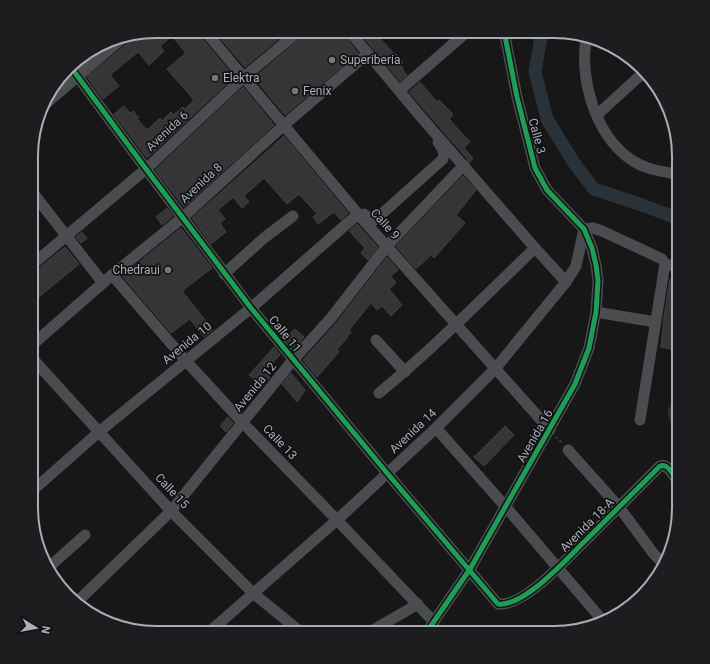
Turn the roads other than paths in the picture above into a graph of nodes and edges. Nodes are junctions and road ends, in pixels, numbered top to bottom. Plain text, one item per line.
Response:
1 (211, 38) edge
2 (291, 38) edge
3 (354, 38) edge
4 (460, 38) edge
5 (505, 38) edge
6 (586, 42) edge
7 (113, 46) edge
8 (367, 54) junction
9 (74, 71) edge
10 (640, 75) edge
11 (78, 76) junction
12 (244, 77) junction
13 (400, 90) junction
14 (54, 96) edge
15 (597, 115) junction
16 (421, 117) junction
17 (284, 125) junction
18 (464, 165) junction
19 (146, 169) junction
20 (672, 170) edge
21 (38, 200) edge
22 (348, 201) junction
23 (358, 214) junction
24 (293, 216) dead end
25 (182, 218) junction
26 (584, 229) junction
27 (66, 236) junction
28 (387, 246) junction
29 (535, 248) junction
30 (38, 260) edge
31 (665, 264) junction
32 (672, 266) edge
33 (224, 274) junction
34 (112, 275) junction
35 (566, 282) junction
36 (103, 283) junction
37 (251, 308) junction
38 (596, 312) junction
39 (655, 322) junction
40 (457, 324) junction
41 (38, 339) edge
42 (376, 340) dead end
43 (186, 360) junction
44 (293, 360) junction
45 (38, 364) edge
46 (495, 369) junction
47 (405, 372) junction
48 (379, 392) dead end
49 (640, 420) dead end
50 (243, 423) junction
51 (436, 428) junction
52 (550, 430) junction
53 (100, 431) junction
54 (568, 450) road end
55 (387, 473) junction
56 (672, 474) edge
57 (38, 486) edge
58 (505, 506) junction
59 (619, 507) junction
60 (171, 511) junction
61 (337, 520) junction
62 (86, 535) dead end
63 (660, 561) edge
64 (52, 564) edge
65 (558, 568) junction
66 (470, 569) junction
67 (253, 593) junction
68 (80, 599) edge
69 (418, 604) junction
70 (498, 604) joint
71 (600, 617) edge
72 (434, 622) junction
73 (216, 626) edge
74 (293, 626) edge
75 (380, 626) edge
76 (431, 626) edge

1 - 12 street, Calle 9
2 - 12 street, Avenida 6
3 - 8 street
4 - 13 street
5 - 26 street, Calle 3
6 - 15 street
7 - 11 street
8 - 13 street
8 - 17 street, Avenida 8
9 - 11 street, Calle 11
10 - 15 street
11 - 14 street
11 - 19 street, Calle 11
12 - 17 street, Calle 9
12 - 19 street, Avenida 6
13 - 16 street
15 - 20 street
16 - 18 street
16 - 22 street
17 - 22 street, Calle 9
17 - 25 street, Avenida 8
18 - 28 street, Avenida 12
18 - 29 street
19 - 25 street, Calle 11
19 - 27 street, Avenida 6
21 - 27 street
22 - 23 street, Calle 9
23 - 28 street, Calle 9
23 - 37 street, Avenida 10
24 - 33 street
25 - 33 street, Calle 11
25 - 34 street, Avenida 8
26 - 31 street
26 - 35 street, Avenida 14
26 - 38 street, Avenida 16
27 - 30 street, Avenida 6
27 - 36 street
28 - 40 street, Calle 9
28 - 44 street, Avenida 12
29 - 35 street
29 - 40 street
31 - 32 street
31 - 39 street
33 - 37 street, Calle 11
34 - 36 street, Avenida 8
34 - 43 street, Calle 13
35 - 46 street, Avenida 14
36 - 41 street, Avenida 8
37 - 43 street, Avenida 10
37 - 44 street, Calle 11
38 - 39 street
38 - 52 street, Avenida 16
39 - 49 street
40 - 46 street, Calle 9
40 - 47 street
42 - 47 street
43 - 50 street, Calle 13
43 - 53 street, Avenida 10
44 - 50 street, Avenida 12
44 - 55 street, Calle 11
45 - 53 street, Calle 15
46 - 51 street, Avenida 14
46 - 52 street, Calle 9
47 - 48 street
50 - 60 street, Avenida 12
50 - 61 street, Calle 13
51 - 55 street, Avenida 14
51 - 58 street
52 - 58 street, Avenida 16
53 - 57 street, Avenida 10
53 - 60 street, Calle 15
54 - 59 street
55 - 61 street, Avenida 14
55 - 66 street, Calle 11
56 - 59 street, Avenida 18-A
58 - 65 street
58 - 66 street, Avenida 16
59 - 63 street
59 - 65 street, Avenida 18-A
60 - 67 street, Calle 15
60 - 68 street, Avenida 12
61 - 67 street, Avenida 14
61 - 69 street, Calle 13
62 - 64 street
65 - 70 street, Avenida 18-A
65 - 71 street
66 - 70 street, Calle 11
66 - 72 street, Avenida 16
67 - 73 street, Avenida 14
67 - 74 street, Calle 15
69 - 72 street, Calle 13
69 - 75 street
72 - 76 street, Avenida 16

